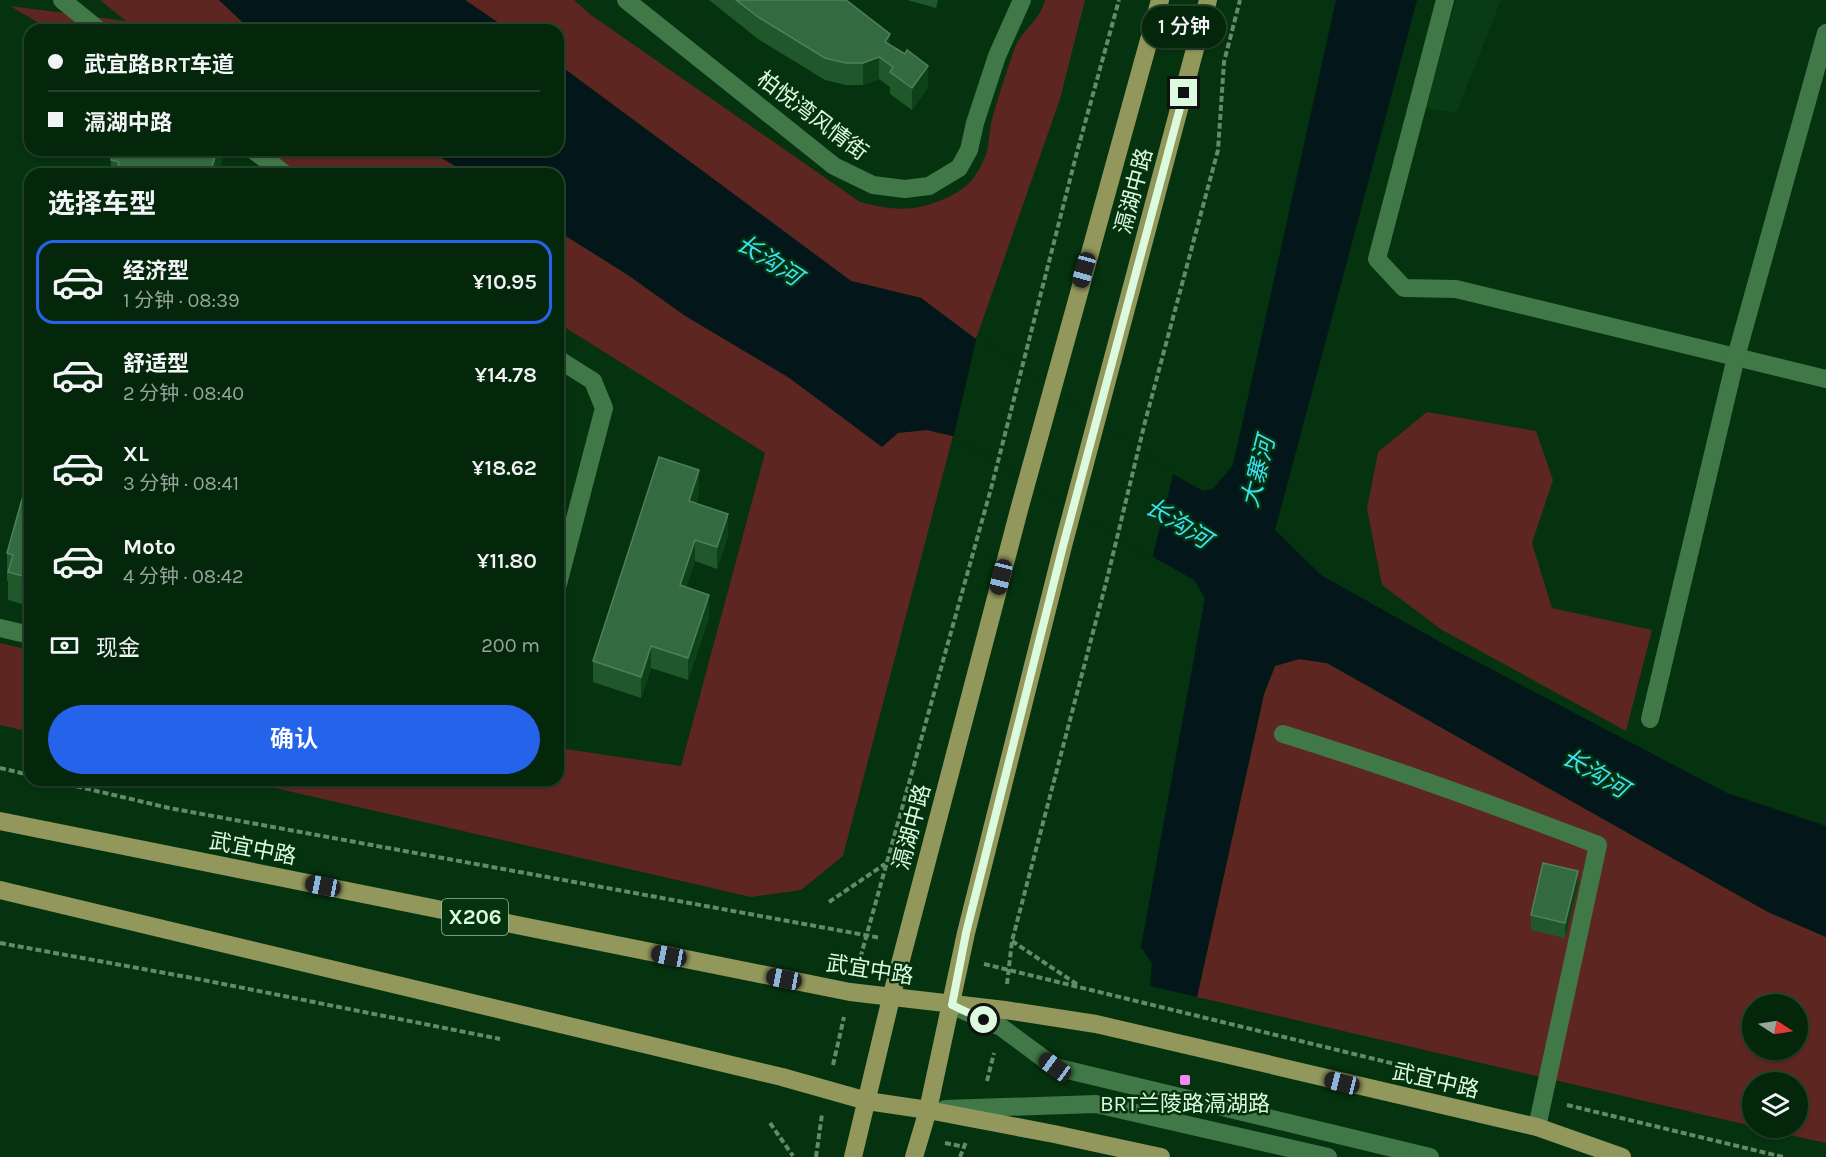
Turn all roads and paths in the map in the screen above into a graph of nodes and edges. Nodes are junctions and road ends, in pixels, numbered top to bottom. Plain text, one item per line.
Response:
1 (62, 0) edge
2 (626, 0) edge
3 (1022, 0) edge
4 (1119, 0) edge
5 (1160, 0) edge
6 (1208, 0) edge
7 (1240, 0) edge
8 (1445, 0) edge
9 (92, 24) edge
10 (1826, 33) edge
11 (261, 156) edge
12 (277, 168) edge
13 (1736, 357) junction
14 (564, 363) edge
15 (1826, 379) edge
16 (564, 561) edge
17 (0, 627) edge
18 (24, 633) edge
19 (1650, 719) dead end
20 (1283, 734) dead end
21 (0, 768) edge
22 (24, 774) edge
23 (76, 786) edge
24 (0, 821) edge
25 (886, 864) junction
26 (880, 883) dead end
27 (0, 890) edge
28 (829, 902) dead end
29 (1021, 908) dead end
30 (1012, 941) dead end
31 (0, 943) edge
32 (905, 944) junction
33 (961, 958) junction
34 (1081, 987) junction
35 (891, 998) junction
36 (952, 1005) junction
37 (509, 1041) dead end
38 (1473, 1083) dead end
39 (1543, 1100) junction
40 (867, 1101) junction
41 (928, 1110) junction
42 (770, 1123) dead end
43 (1537, 1128) junction
44 (793, 1156) edge
45 (853, 1157) edge
46 (914, 1157) edge
47 (1161, 1157) edge
48 (1328, 1157) edge
49 (1430, 1157) edge
50 (1622, 1157) edge
51 (1783, 1157) edge

1 - 9 street
2 - 3 street, 柏悦湾风情街
4 - 25 path
5 - 32 main road, 滆湖中路
6 - 33 main road, 滆湖中路
7 - 29 path
8 - 13 street
10 - 13 street
11 - 12 street
13 - 15 street
13 - 19 street
14 - 16 street
17 - 18 street
20 - 39 street
21 - 22 path
23 - 32 path
24 - 35 main road, 武宜中路 / X206
25 - 26 path
25 - 28 path
27 - 40 main road
30 - 34 path
31 - 37 path
32 - 35 main road, 滆湖中路
33 - 34 path
33 - 36 main road
34 - 38 path
35 - 36 main road, 武宜中路 / X206
35 - 40 main road, 滆湖中路
36 - 41 main road
36 - 43 main road, 武宜中路 / X206
36 - 49 street
39 - 43 street
39 - 51 path
40 - 41 main road
40 - 45 main road, 滆湖中路
41 - 46 main road
41 - 47 main road
41 - 48 street
42 - 44 path
43 - 50 main road, 武宜中路 / X206

